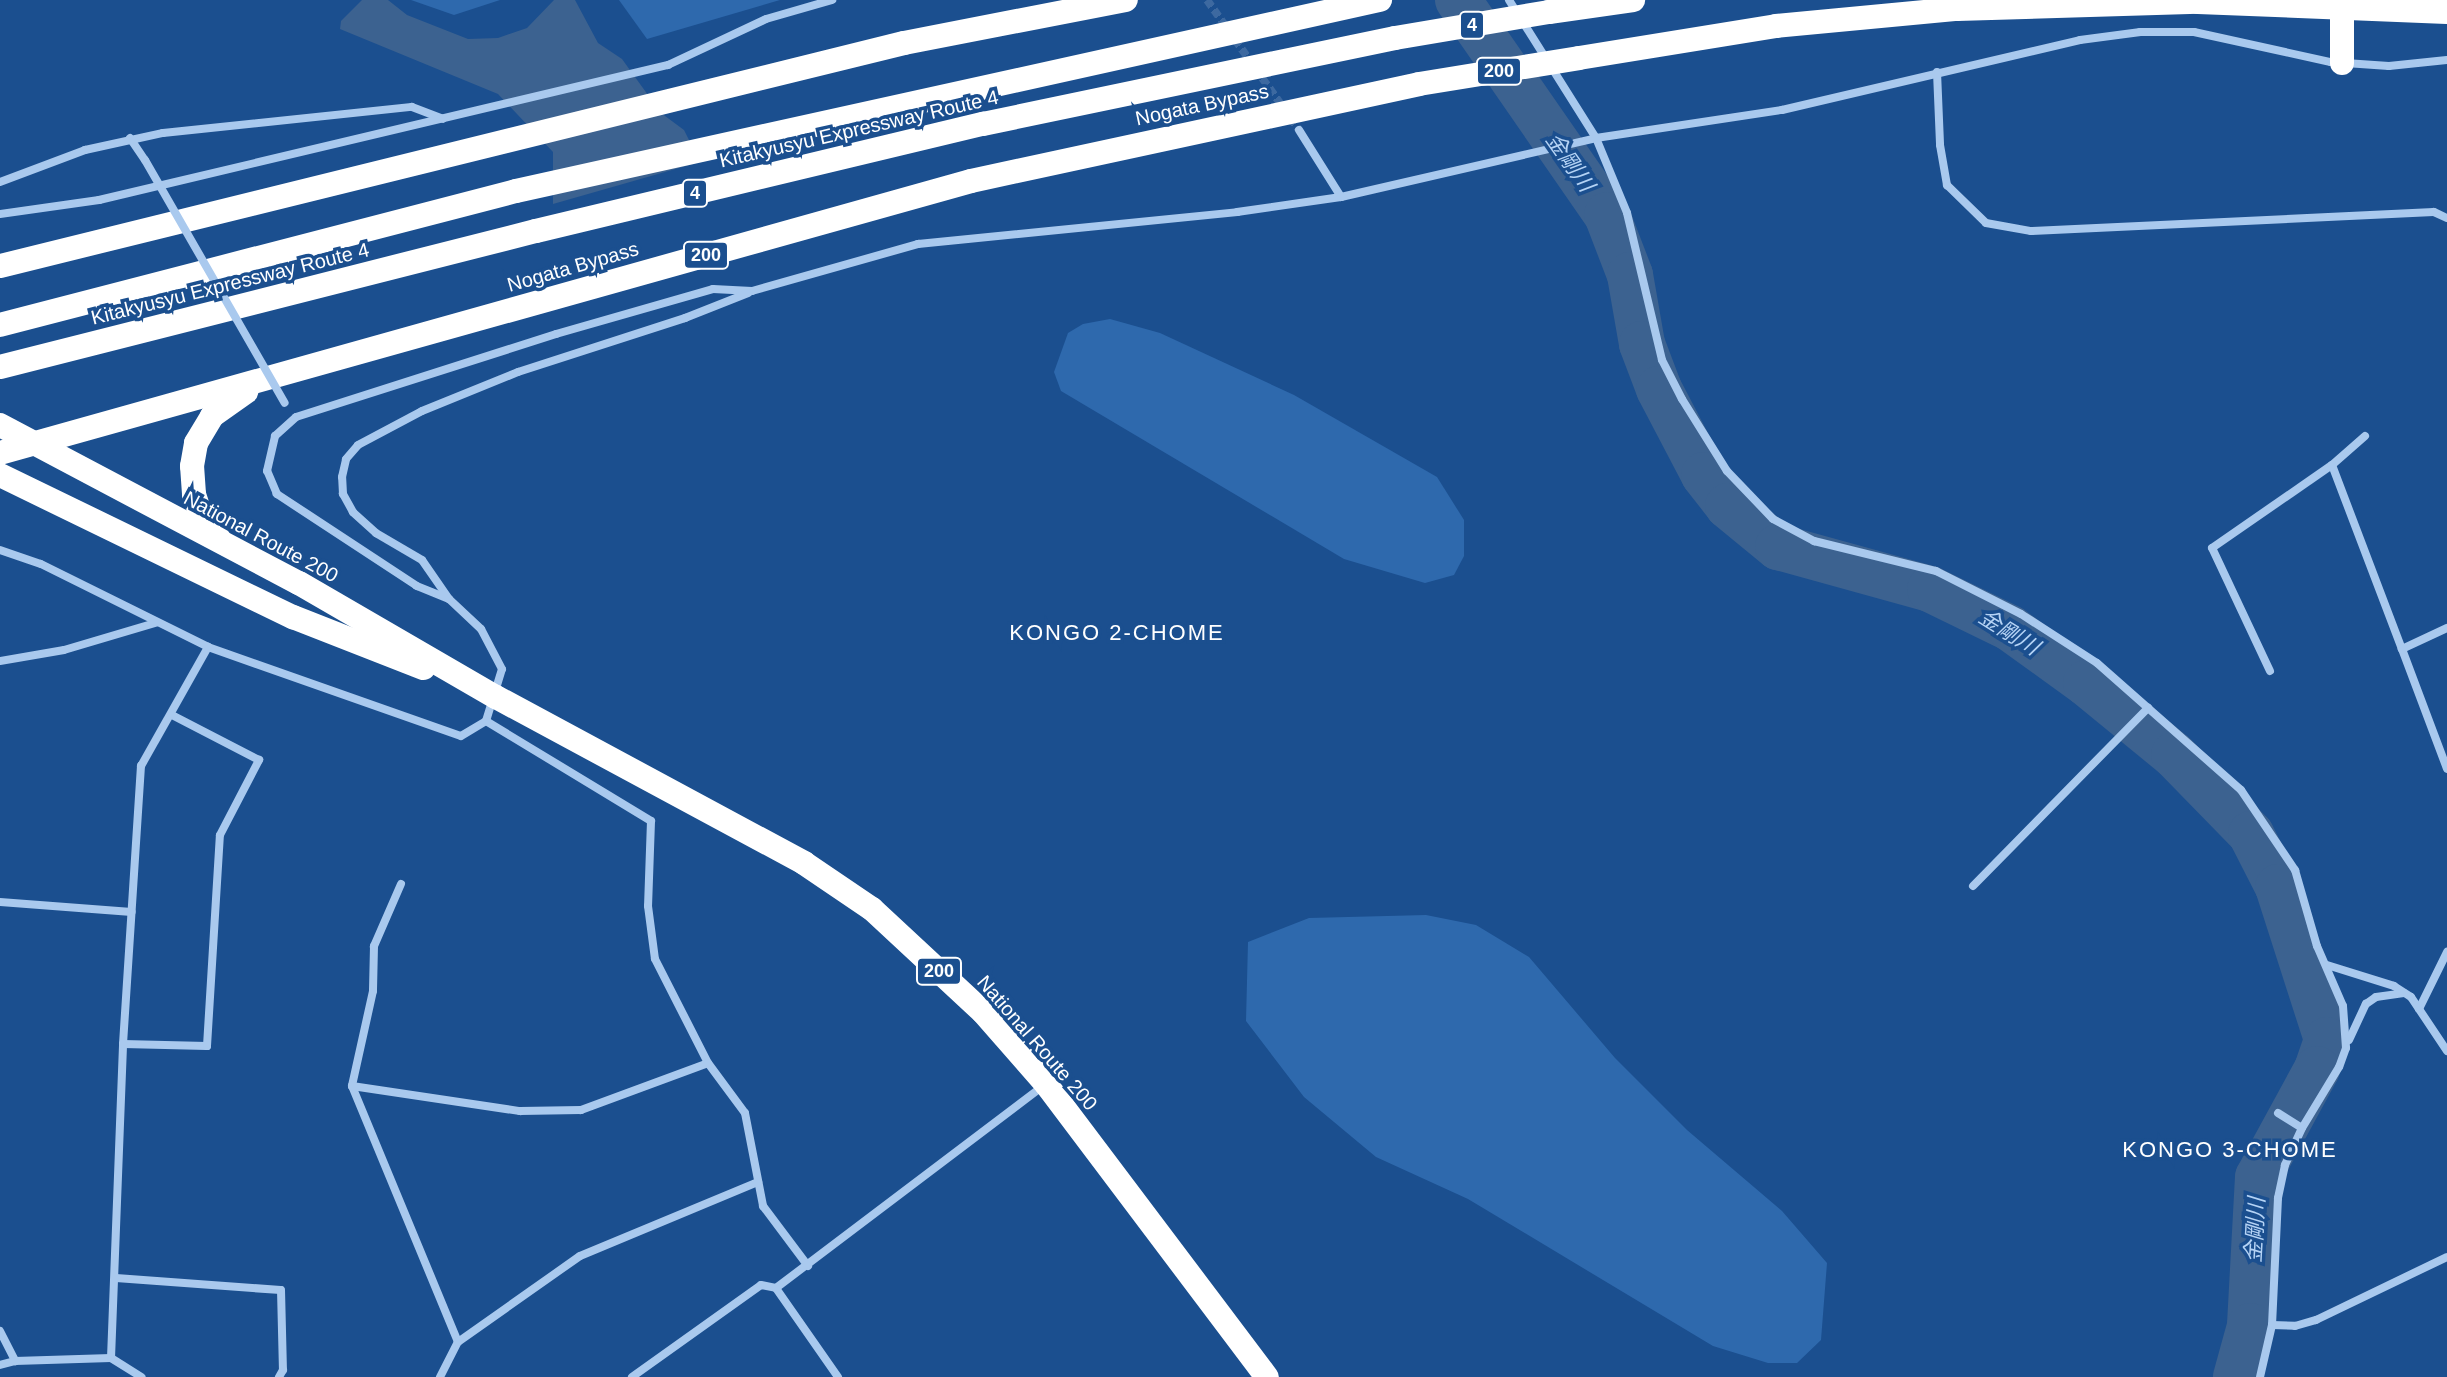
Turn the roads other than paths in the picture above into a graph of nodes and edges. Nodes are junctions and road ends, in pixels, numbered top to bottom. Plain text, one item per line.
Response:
1 (832, 0) edge
2 (1126, 0) edge
3 (1509, 0) edge
4 (1633, 0) edge
5 (1376, 1) edge
6 (2342, 8) junction
7 (2447, 12) edge
8 (2447, 60) edge
9 (2342, 63) junction
10 (1937, 72) junction
11 (443, 119) junction
12 (1299, 130) tunnel mouth
13 (130, 138) junction
14 (1596, 138) junction
15 (0, 182) edge
16 (1341, 197) junction
17 (0, 214) edge
18 (2447, 218) edge
19 (0, 266) edge
20 (752, 291) junction
21 (0, 325) edge
22 (0, 367) edge
23 (300, 369) junction
24 (296, 417) junction
25 (0, 425) edge
26 (2365, 436) dead end
27 (34, 443) junction
28 (0, 453) edge
29 (2332, 465) junction
30 (0, 475) edge
31 (224, 544) junction
32 (0, 550) edge
33 (449, 599) junction
34 (156, 622) junction
35 (2447, 628) edge
36 (208, 647) junction
37 (2402, 649) junction
38 (0, 661) edge
39 (2270, 671) dead end
40 (496, 697) junction
41 (2148, 708) junction
42 (172, 715) junction
43 (486, 721) junction
44 (2447, 769) edge
45 (401, 884) dead end
46 (1973, 886) dead end
47 (0, 902) edge
48 (132, 912) junction
49 (2447, 952) edge
50 (2327, 965) junction
51 (2404, 993) junction
52 (2419, 1009) junction
53 (123, 1044) junction
54 (2346, 1048) junction
55 (2447, 1051) edge
56 (708, 1063) junction
57 (1046, 1084) junction
58 (352, 1086) junction
59 (2278, 1113) dead end
60 (2302, 1128) junction
61 (758, 1182) junction
62 (2447, 1257) edge
63 (808, 1266) junction
64 (116, 1278) junction
65 (776, 1288) junction
66 (2272, 1325) junction
67 (0, 1331) edge
68 (458, 1342) junction
69 (111, 1358) junction
70 (15, 1361) junction
71 (0, 1365) edge
72 (141, 1377) edge
73 (279, 1377) edge
74 (440, 1377) edge
75 (632, 1377) edge
76 (838, 1377) edge
77 (1267, 1377) edge
78 (2260, 1377) edge

1 - 11 street
2 - 19 highway
3 - 14 street
4 - 22 highway, Kitakyusyu Expressway Route 4 / 4, bridge
5 - 21 highway, Kitakyusyu Expressway Route 4 / 4
6 - 7 highway, Nogata Bypass / 200
6 - 9 highway
6 - 23 highway, Nogata Bypass / 200, bridge
8 - 9 street
9 - 10 street
10 - 14 street
10 - 18 street
11 - 13 street
11 - 17 street
12 - 16 street
13 - 15 street
13 - 24 street, bridge
14 - 16 street
14 - 41 street
16 - 20 street
20 - 24 street
20 - 33 street
23 - 27 highway, Nogata Bypass / 200
23 - 31 highway
24 - 33 street
25 - 27 highway, National Route 200 / 200
26 - 29 street
27 - 28 highway, Nogata Bypass / 200
27 - 31 highway, National Route 200 / 200
29 - 37 street
29 - 39 street
30 - 40 highway, National Route 200 / 200
31 - 40 highway, National Route 200 / 200
32 - 34 street
33 - 40 street
34 - 36 street
34 - 38 street
35 - 37 street
36 - 42 street
36 - 43 street
37 - 44 street
40 - 43 street
40 - 57 highway, National Route 200 / 200
41 - 46 street
41 - 50 street
42 - 48 street
42 - 53 street
43 - 56 street
45 - 58 street
47 - 48 street
48 - 53 street
49 - 52 street
50 - 51 street
50 - 54 street
51 - 52 street
51 - 54 street
52 - 55 street
53 - 64 street
54 - 60 street
56 - 58 street
56 - 61 street
57 - 63 street
57 - 77 highway, National Route 200 / 200
58 - 68 street
59 - 60 street
60 - 66 street
61 - 63 street
61 - 68 street
62 - 66 street
63 - 65 street
64 - 69 street
64 - 73 street
65 - 75 street
65 - 76 street
66 - 78 street
67 - 70 street
68 - 74 street
69 - 70 street
69 - 72 street
70 - 71 street

